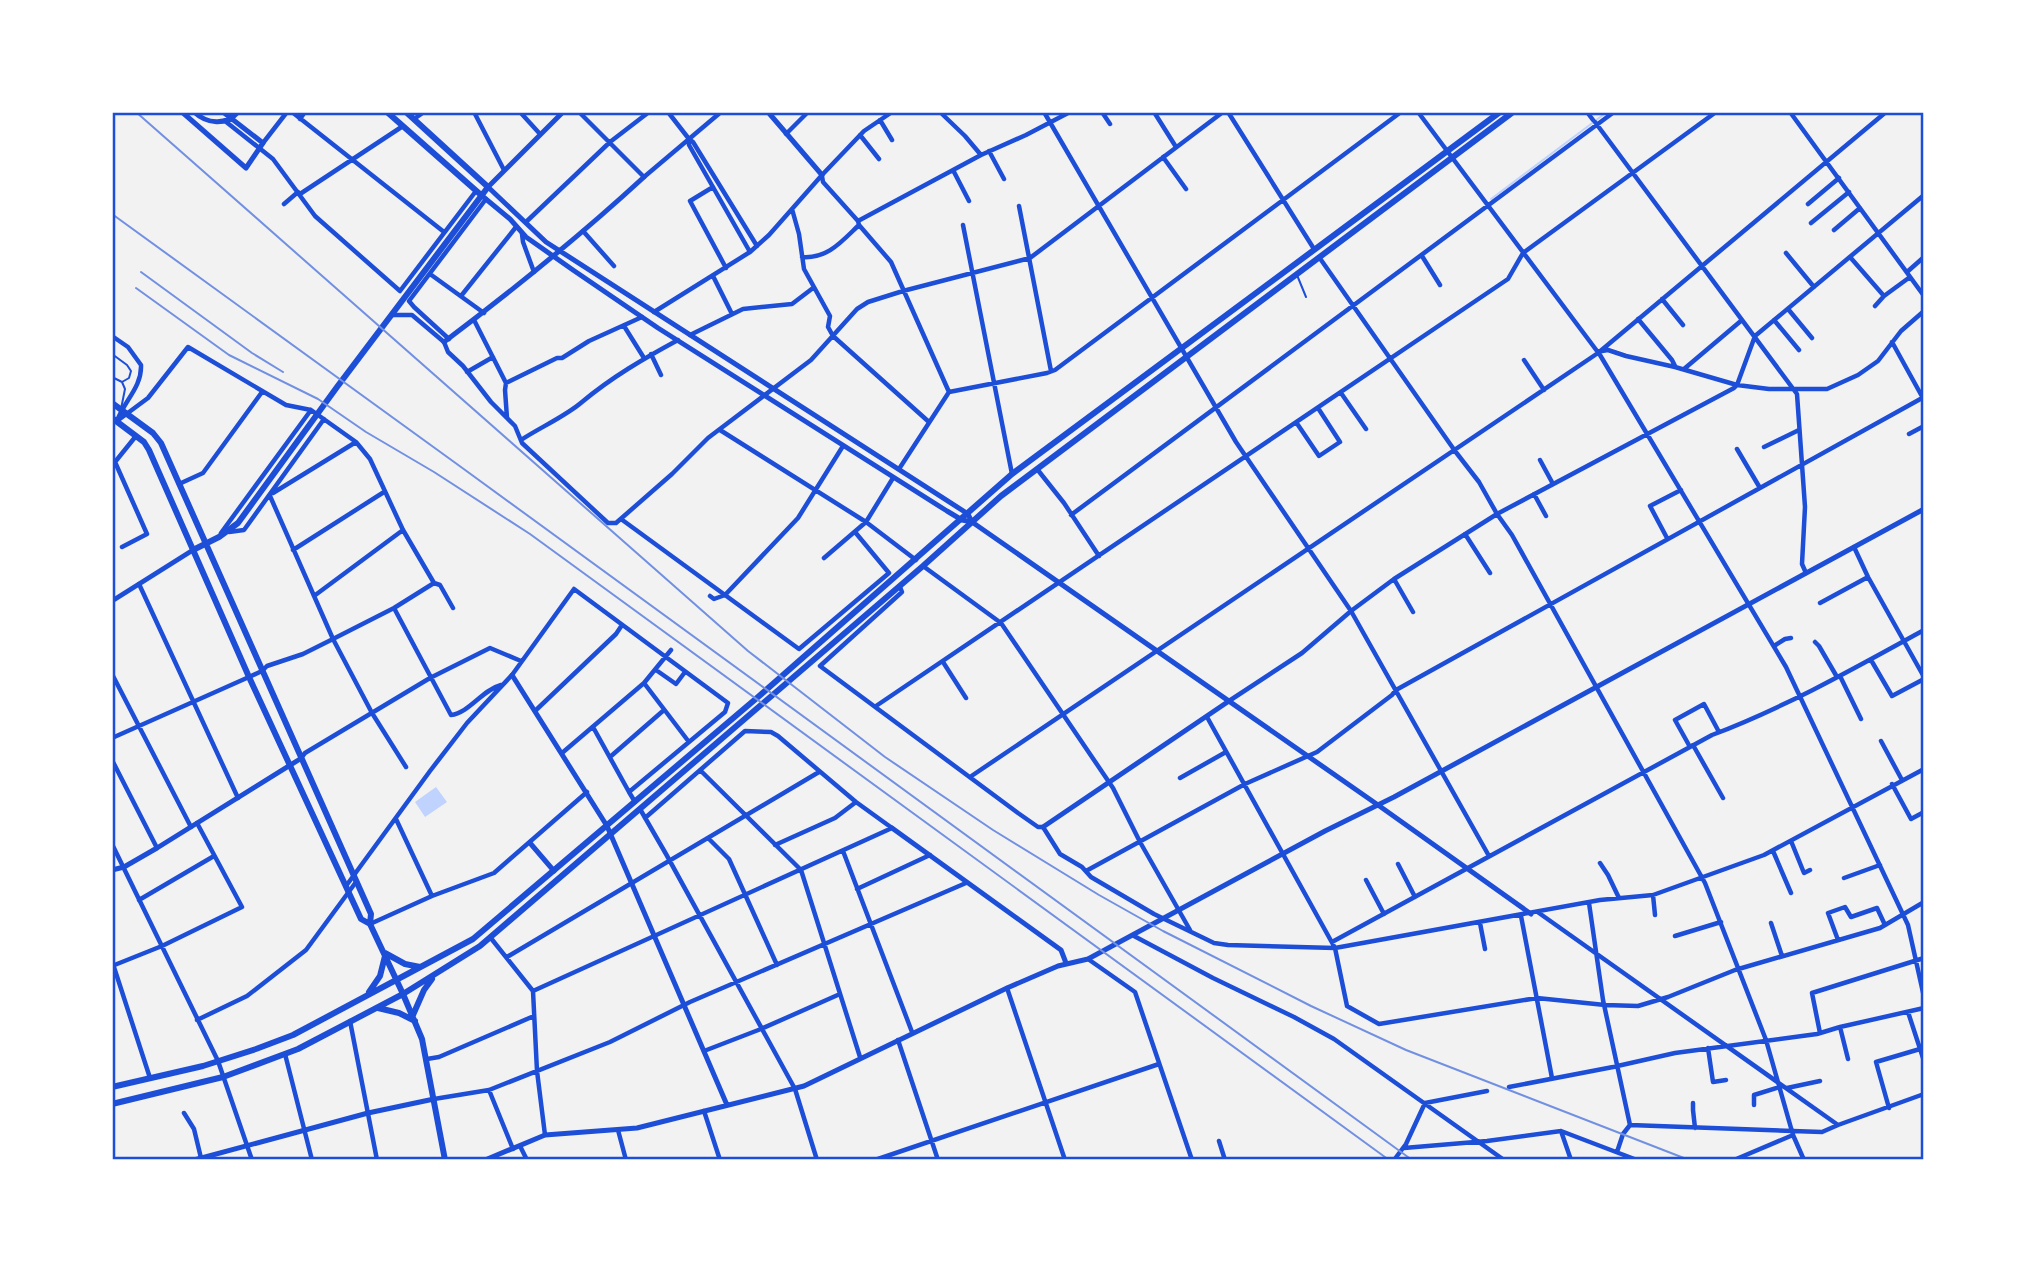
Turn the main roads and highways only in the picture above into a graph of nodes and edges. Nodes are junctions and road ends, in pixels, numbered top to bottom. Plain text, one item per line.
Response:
1 (387, 112) edge
2 (405, 112) edge
3 (1500, 112) edge
4 (1513, 112) edge
5 (481, 195) junction
6 (1185, 352) junction
7 (112, 403) edge
8 (114, 421) edge
9 (205, 544) junction
10 (193, 550) junction
11 (370, 924) junction
12 (384, 954) junction
13 (423, 967) junction
14 (435, 975) junction
15 (397, 980) junction
16 (403, 994) junction
17 (365, 996) junction
18 (378, 1007) junction
19 (414, 1018) junction
20 (112, 1087) edge
21 (112, 1104) edge
22 (445, 1160) edge

1 - 5 main road
2 - 5 main road
3 - 6 main road
4 - 6 main road
5 - 9 main road
6 - 13 main road
6 - 14 main road
7 - 9 main road
8 - 10 main road
9 - 10 main road
9 - 11 main road
10 - 11 main road
11 - 12 main road
12 - 13 main road
12 - 15 main road
12 - 17 main road
13 - 15 main road
14 - 16 main road
14 - 19 main road
15 - 16 main road
15 - 17 main road
16 - 18 main road
16 - 19 main road
17 - 20 main road
18 - 19 main road
18 - 21 main road
19 - 22 main road

